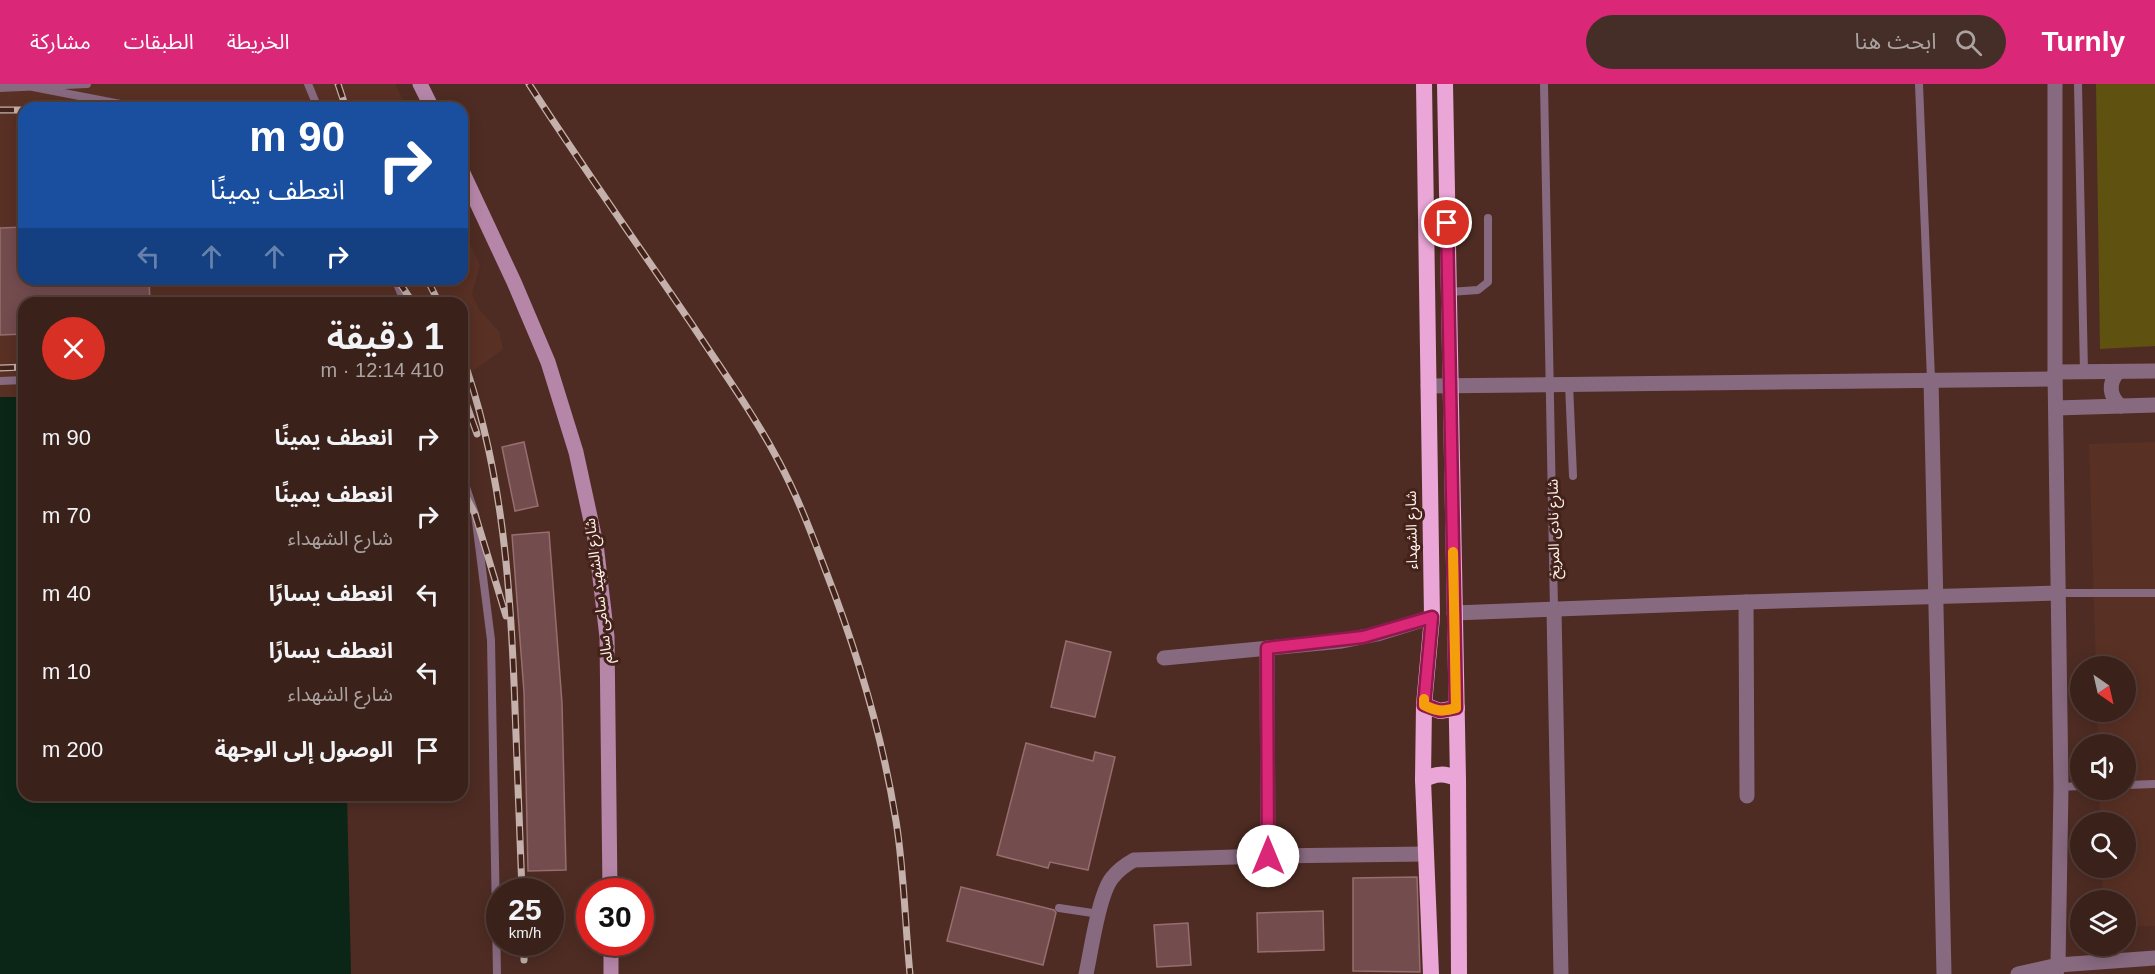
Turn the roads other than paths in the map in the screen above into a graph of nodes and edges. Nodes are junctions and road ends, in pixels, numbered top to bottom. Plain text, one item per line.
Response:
1 (87, 84) edge
2 (308, 84) edge
3 (420, 84) edge
4 (1424, 84) edge
5 (1445, 84) edge
6 (1544, 84) edge
7 (1919, 84) edge
8 (2055, 84) edge
9 (2078, 84) edge
10 (33, 87) junction
11 (0, 88) edge
12 (110, 102) edge
13 (316, 102) edge
14 (429, 102) edge
15 (468, 184) edge
16 (1488, 218) dead end
17 (1448, 292) junction
18 (2155, 371) edge
19 (2084, 372) junction
20 (2118, 372) junction
21 (2055, 375) junction
22 (1931, 379) junction
23 (18, 380) edge
24 (0, 381) edge
25 (1550, 384) junction
26 (1569, 384) junction
27 (1428, 386) junction
28 (1450, 386) junction
29 (2155, 405) edge
30 (2121, 406) junction
31 (2056, 408) junction
32 (1573, 476) dead end
33 (468, 492) edge
34 (2058, 593) junction
35 (2155, 593) edge
36 (1935, 597) junction
37 (1746, 602) junction
38 (1554, 610) junction
39 (1454, 613) junction
40 (1432, 617) junction
41 (1267, 648) junction
42 (1164, 658) dead end
43 (1424, 705) junction
44 (1456, 708) junction
45 (1458, 779) junction
46 (1423, 780) junction
47 (2136, 784) edge
48 (2155, 784) edge
49 (2061, 787) junction
50 (2070, 787) edge
51 (1747, 796) dead end
52 (1426, 854) junction
53 (1268, 856) junction
54 (610, 878) edge
55 (1059, 908) dead end
56 (1099, 914) junction
57 (611, 956) edge
58 (2155, 958) edge
59 (2057, 970) edge
60 (497, 974) edge
61 (611, 974) edge
62 (1086, 974) edge
63 (1431, 974) edge
64 (1459, 974) edge
65 (1561, 974) edge
66 (1944, 974) edge
67 (2018, 974) edge

1 - 10 lane
2 - 13 lane
3 - 14 main road
4 - 27 highway, شارع الشهداء
5 - 17 highway
6 - 25 lane, شارع نادى المريخ
7 - 22 lane
8 - 21 street
9 - 19 lane
10 - 11 lane
10 - 12 lane
15 - 54 main road, شارع الشهيد سامى سالم
16 - 17 lane
17 - 28 highway
18 - 20 street
19 - 20 street
19 - 21 street
20 - 30 street
21 - 22 street
21 - 31 street
22 - 26 street
22 - 36 street
23 - 24 lane
25 - 26 street
25 - 28 street
25 - 38 lane, شارع نادى المريخ
26 - 32 lane
27 - 28 street
27 - 40 highway, شارع الشهداء
28 - 39 highway
29 - 30 street
30 - 31 street
31 - 34 street
33 - 60 lane
34 - 35 lane
34 - 36 street
34 - 49 street
36 - 37 street
36 - 66 street
37 - 38 street
37 - 51 street
38 - 39 street
38 - 65 street, شارع نادى المريخ
39 - 44 highway
40 - 41 street
40 - 43 highway, شارع الشهداء
41 - 42 street
41 - 53 street
43 - 44 highway
43 - 46 highway, شارع الشهداء
44 - 45 highway
45 - 46 highway
45 - 64 highway
46 - 52 highway, شارع الشهداء
47 - 48 lane
49 - 50 lane
49 - 59 street
52 - 53 street
52 - 63 highway, شارع الشهداء
53 - 56 street
55 - 56 lane
56 - 62 street
57 - 61 main road
58 - 59 street
59 - 67 street

